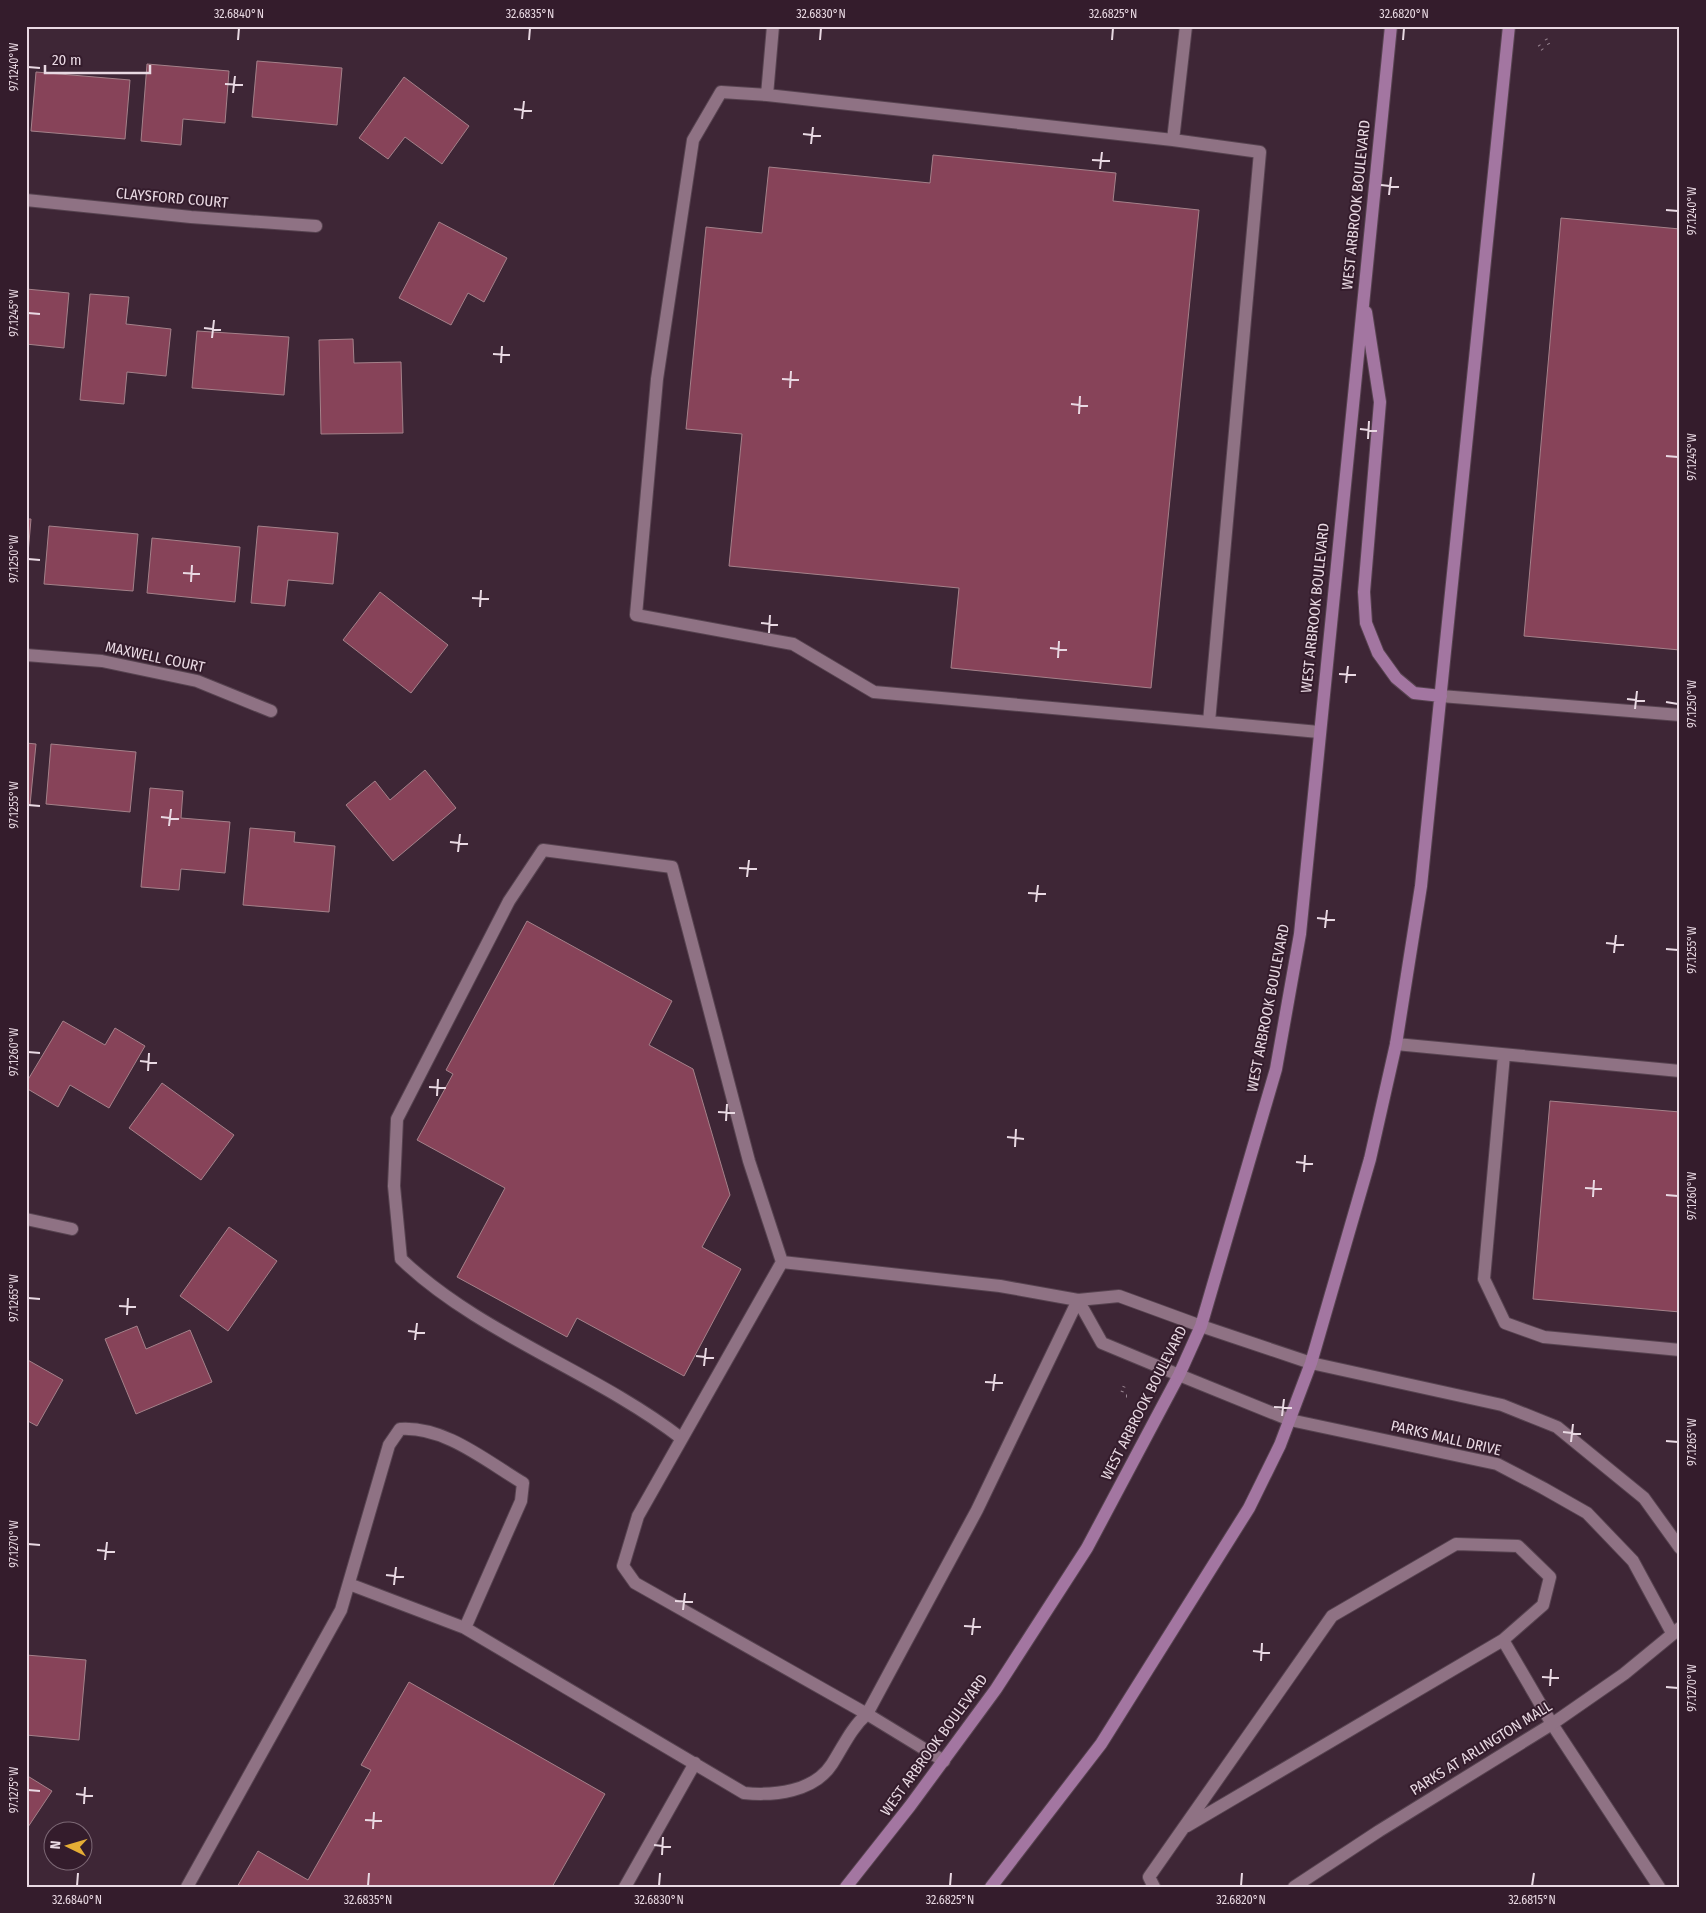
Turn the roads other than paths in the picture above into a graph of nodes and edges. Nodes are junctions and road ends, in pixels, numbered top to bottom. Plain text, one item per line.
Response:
1 (773, 26) edge
2 (1186, 26) edge
3 (1390, 26) edge
4 (1509, 26) edge
5 (767, 95) junction
6 (1173, 140) junction
7 (26, 200) edge
8 (316, 226) dead end
9 (1363, 295) junction
10 (26, 655) edge
11 (1441, 696) junction
12 (271, 711) dead end
13 (1680, 715) edge
14 (1208, 722) junction
15 (1319, 732) junction
16 (1396, 1044) junction
17 (1504, 1055) junction
18 (1680, 1070) edge
19 (26, 1220) edge
20 (72, 1229) dead end
21 (782, 1262) junction
22 (1078, 1300) junction
23 (1201, 1326) junction
24 (1680, 1350) edge
25 (1311, 1363) junction
26 (1179, 1375) junction
27 (1290, 1420) junction
28 (681, 1438) junction
29 (1680, 1548) edge
30 (349, 1584) junction
31 (465, 1628) junction
32 (1676, 1631) edge
33 (1503, 1640) junction
34 (867, 1714) junction
35 (1552, 1724) junction
36 (944, 1761) junction
37 (695, 1763) junction
38 (1183, 1829) junction
39 (187, 1887) edge
40 (624, 1887) edge
41 (846, 1887) edge
42 (991, 1887) edge
43 (1154, 1887) edge
44 (1294, 1887) edge
45 (1659, 1887) edge

1 - 5 street
2 - 6 street
3 - 9 street, WEST ARBROOK BOULEVARD
4 - 11 street
5 - 6 street
5 - 14 street
6 - 14 street
7 - 8 street, CLAYSFORD COURT
9 - 11 street
9 - 15 street, WEST ARBROOK BOULEVARD
10 - 12 street, MAXWELL COURT
11 - 13 street
11 - 16 street
14 - 15 street
15 - 23 street, WEST ARBROOK BOULEVARD
16 - 17 street
16 - 25 street
17 - 18 street
17 - 24 street
19 - 20 street
21 - 22 street
21 - 28 street
21 - 28 street
22 - 23 street
22 - 26 street, PARKS MALL DRIVE
22 - 34 street
23 - 25 street
23 - 26 street, WEST ARBROOK BOULEVARD
25 - 27 street
25 - 29 street
26 - 27 street, PARKS MALL DRIVE
26 - 36 street, WEST ARBROOK BOULEVARD
27 - 32 street, PARKS MALL DRIVE
27 - 42 street
28 - 34 street
30 - 31 street
30 - 31 street
30 - 39 street
31 - 37 street
32 - 35 street, PARKS AT ARLINGTON MALL
33 - 35 street
33 - 38 street
33 - 38 street
34 - 36 street
34 - 37 street
35 - 44 street, PARKS AT ARLINGTON MALL
35 - 45 street
36 - 41 street, WEST ARBROOK BOULEVARD
37 - 40 street
38 - 43 street

